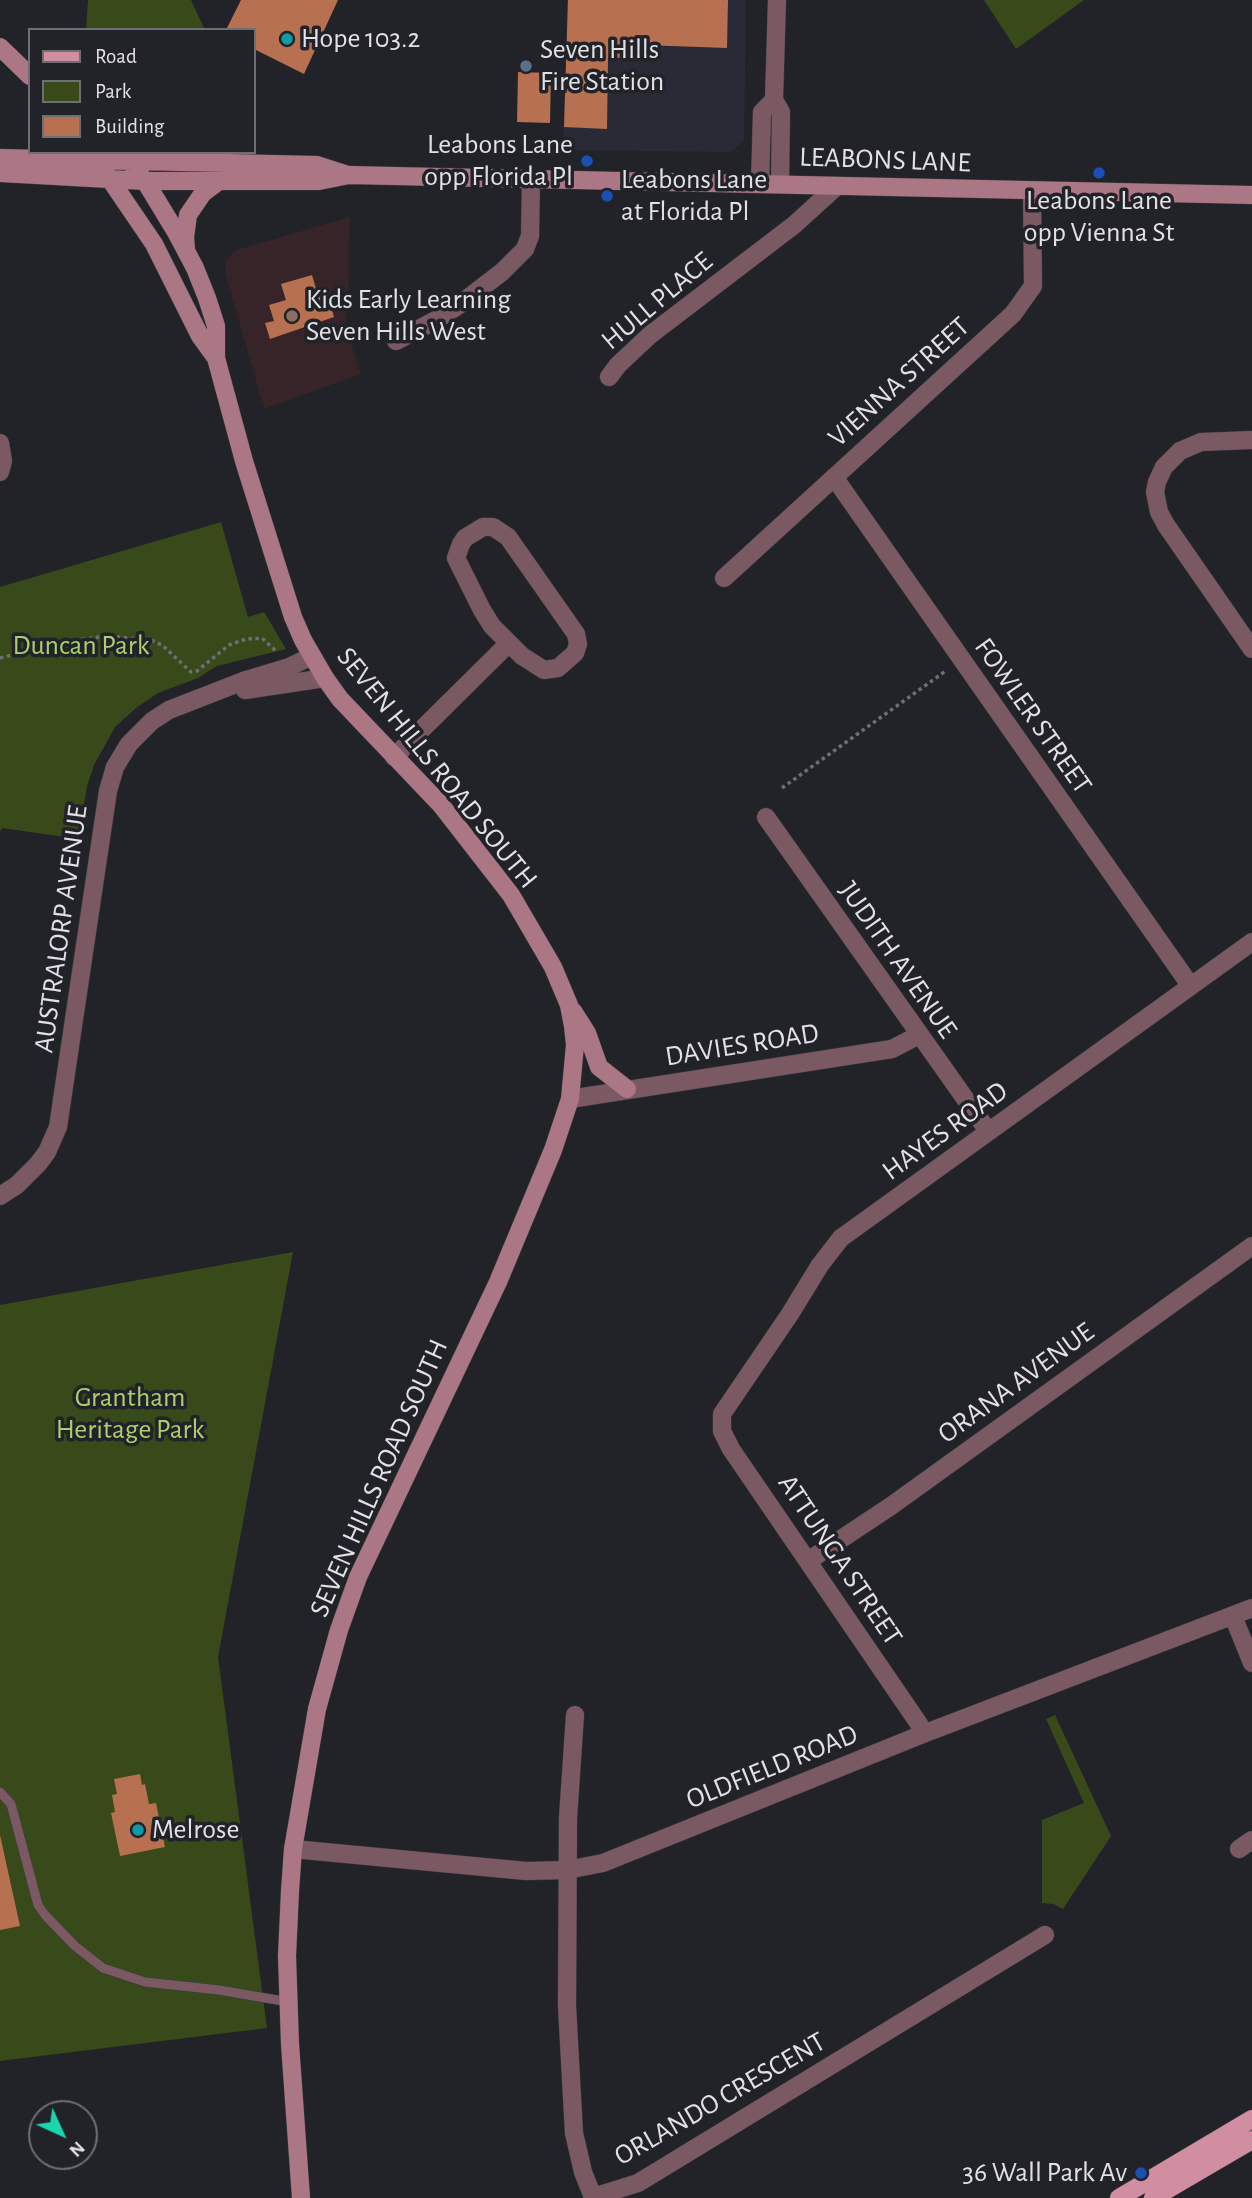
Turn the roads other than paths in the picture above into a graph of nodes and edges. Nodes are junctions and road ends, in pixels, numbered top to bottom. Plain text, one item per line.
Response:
1 (776, 0) edge
2 (0, 47) edge
3 (28, 74) edge
4 (774, 100) junction
5 (32, 155) edge
6 (94, 156) edge
7 (126, 156) edge
8 (0, 158) edge
9 (0, 173) edge
10 (349, 175) junction
11 (110, 179) junction
12 (531, 179) junction
13 (145, 181) junction
14 (219, 181) junction
15 (760, 183) junction
16 (780, 183) junction
17 (838, 186) junction
18 (1032, 191) junction
19 (1252, 195) edge
20 (187, 252) junction
21 (396, 341) dead end
22 (216, 358) junction
23 (609, 377) dead end
24 (1252, 440) edge
25 (0, 443) edge
26 (0, 472) edge
27 (834, 477) junction
28 (724, 578) dead end
29 (508, 644) junction
30 (1252, 649) edge
31 (312, 656) junction
32 (325, 678) junction
33 (207, 696) junction
34 (394, 757) junction
35 (766, 817) dead end
36 (1252, 942) edge
37 (1190, 985) junction
38 (569, 1005) junction
39 (919, 1035) junction
40 (627, 1089) junction
41 (569, 1099) junction
42 (988, 1131) junction
43 (0, 1196) edge
44 (1252, 1246) edge
45 (722, 1414) joint
46 (808, 1561) junction
47 (1252, 1608) edge
48 (1233, 1616) junction
49 (1252, 1662) edge
50 (575, 1715) dead end
51 (923, 1734) junction
52 (0, 1792) edge
53 (293, 1849) junction
54 (567, 1870) junction
55 (1045, 1935) dead end
56 (289, 2003) junction
57 (1252, 2119) edge
58 (1252, 2140) edge
59 (301, 2198) edge
60 (1119, 2198) edge
61 (1153, 2198) edge

1 - 4 street
2 - 3 street
4 - 15 street
4 - 16 street
5 - 6 street, LEABONS LANE
5 - 8 street, LEABONS LANE
6 - 7 street, LEABONS LANE
6 - 11 street, SEVEN HILLS ROAD SOUTH
7 - 10 street, LEABONS LANE
7 - 13 street, SEVEN HILLS ROAD SOUTH
9 - 11 street, LEABONS LANE
10 - 12 street, LEABONS LANE
10 - 14 street, LEABONS LANE
11 - 13 street, LEABONS LANE
11 - 22 street, SEVEN HILLS ROAD SOUTH
12 - 15 street, LEABONS LANE
12 - 21 street
13 - 14 street, LEABONS LANE
13 - 20 street, SEVEN HILLS ROAD SOUTH
14 - 20 street
15 - 16 street, LEABONS LANE
16 - 17 street, LEABONS LANE
17 - 18 street, LEABONS LANE
17 - 23 street, HULL PLACE
18 - 19 street, LEABONS LANE
18 - 27 street, VIENNA STREET
20 - 22 street, SEVEN HILLS ROAD SOUTH
22 - 31 street, SEVEN HILLS ROAD SOUTH
24 - 30 street
25 - 26 street
27 - 28 street, VIENNA STREET
27 - 37 street, FOWLER STREET
29 - 29 street
29 - 34 street
31 - 32 street, SEVEN HILLS ROAD SOUTH
31 - 33 street, AUSTRALORP AVENUE
32 - 33 street, AUSTRALORP AVENUE
32 - 34 street, SEVEN HILLS ROAD SOUTH
33 - 43 street, AUSTRALORP AVENUE
34 - 38 street, SEVEN HILLS ROAD SOUTH
35 - 39 street, JUDITH AVENUE
36 - 37 street, HAYES ROAD
37 - 42 street, HAYES ROAD
38 - 40 street, SEVEN HILLS ROAD SOUTH
38 - 41 street, SEVEN HILLS ROAD SOUTH
39 - 40 street, DAVIES ROAD
39 - 42 street, JUDITH AVENUE
40 - 41 street, DAVIES ROAD
41 - 53 street, SEVEN HILLS ROAD SOUTH
42 - 45 street, HAYES ROAD
44 - 46 street, ORANA AVENUE
45 - 46 street, ATTUNGA STREET
46 - 51 street, ATTUNGA STREET
47 - 48 street, OLDFIELD ROAD
48 - 49 street
48 - 51 street, OLDFIELD ROAD
50 - 54 street
51 - 54 street, OLDFIELD ROAD
52 - 56 lane
53 - 54 street, OLDFIELD ROAD
53 - 56 street, SEVEN HILLS ROAD SOUTH
54 - 55 street, ORLANDO CRESCENT
56 - 59 street, SEVEN HILLS ROAD SOUTH
57 - 60 main road
58 - 61 main road

